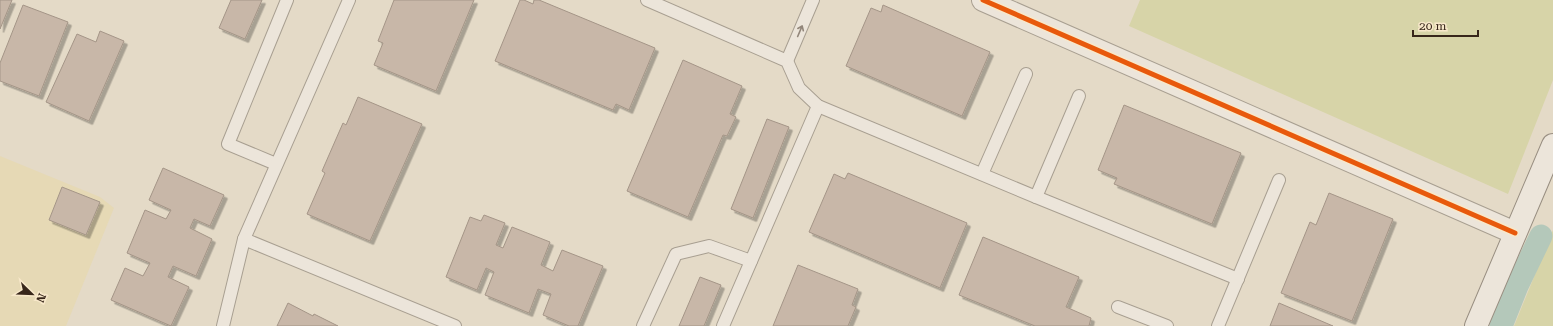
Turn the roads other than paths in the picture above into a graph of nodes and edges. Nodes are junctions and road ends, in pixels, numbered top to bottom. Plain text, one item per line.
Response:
1 (287, 0) edge
2 (349, 0) edge
3 (647, 0) edge
4 (813, 0) edge
5 (983, 0) edge
6 (787, 61) junction
7 (1026, 74) dead end
8 (1079, 96) dead end
9 (818, 106) junction
10 (1553, 145) edge
11 (276, 164) junction
12 (982, 174) junction
13 (1279, 180) dead end
14 (1036, 197) junction
15 (1515, 233) junction
16 (244, 238) junction
17 (751, 262) junction
18 (1238, 279) junction
19 (1118, 307) dead end
20 (223, 326) edge
21 (455, 326) edge
22 (643, 326) edge
23 (723, 326) edge
24 (1167, 326) edge
25 (1218, 326) edge
26 (1476, 326) edge

1 - 11 lane
2 - 11 lane
3 - 6 lane
6 -> 4 lane
5 - 15 street
6 - 9 lane
7 - 12 lane
8 - 14 lane
9 - 12 lane
9 - 17 lane
10 - 15 street
11 - 16 lane
12 - 14 lane
13 - 18 lane
14 - 18 lane
15 - 26 street
16 - 20 lane
16 - 21 lane
17 - 22 lane
17 - 23 lane
18 - 25 lane
19 - 24 lane

